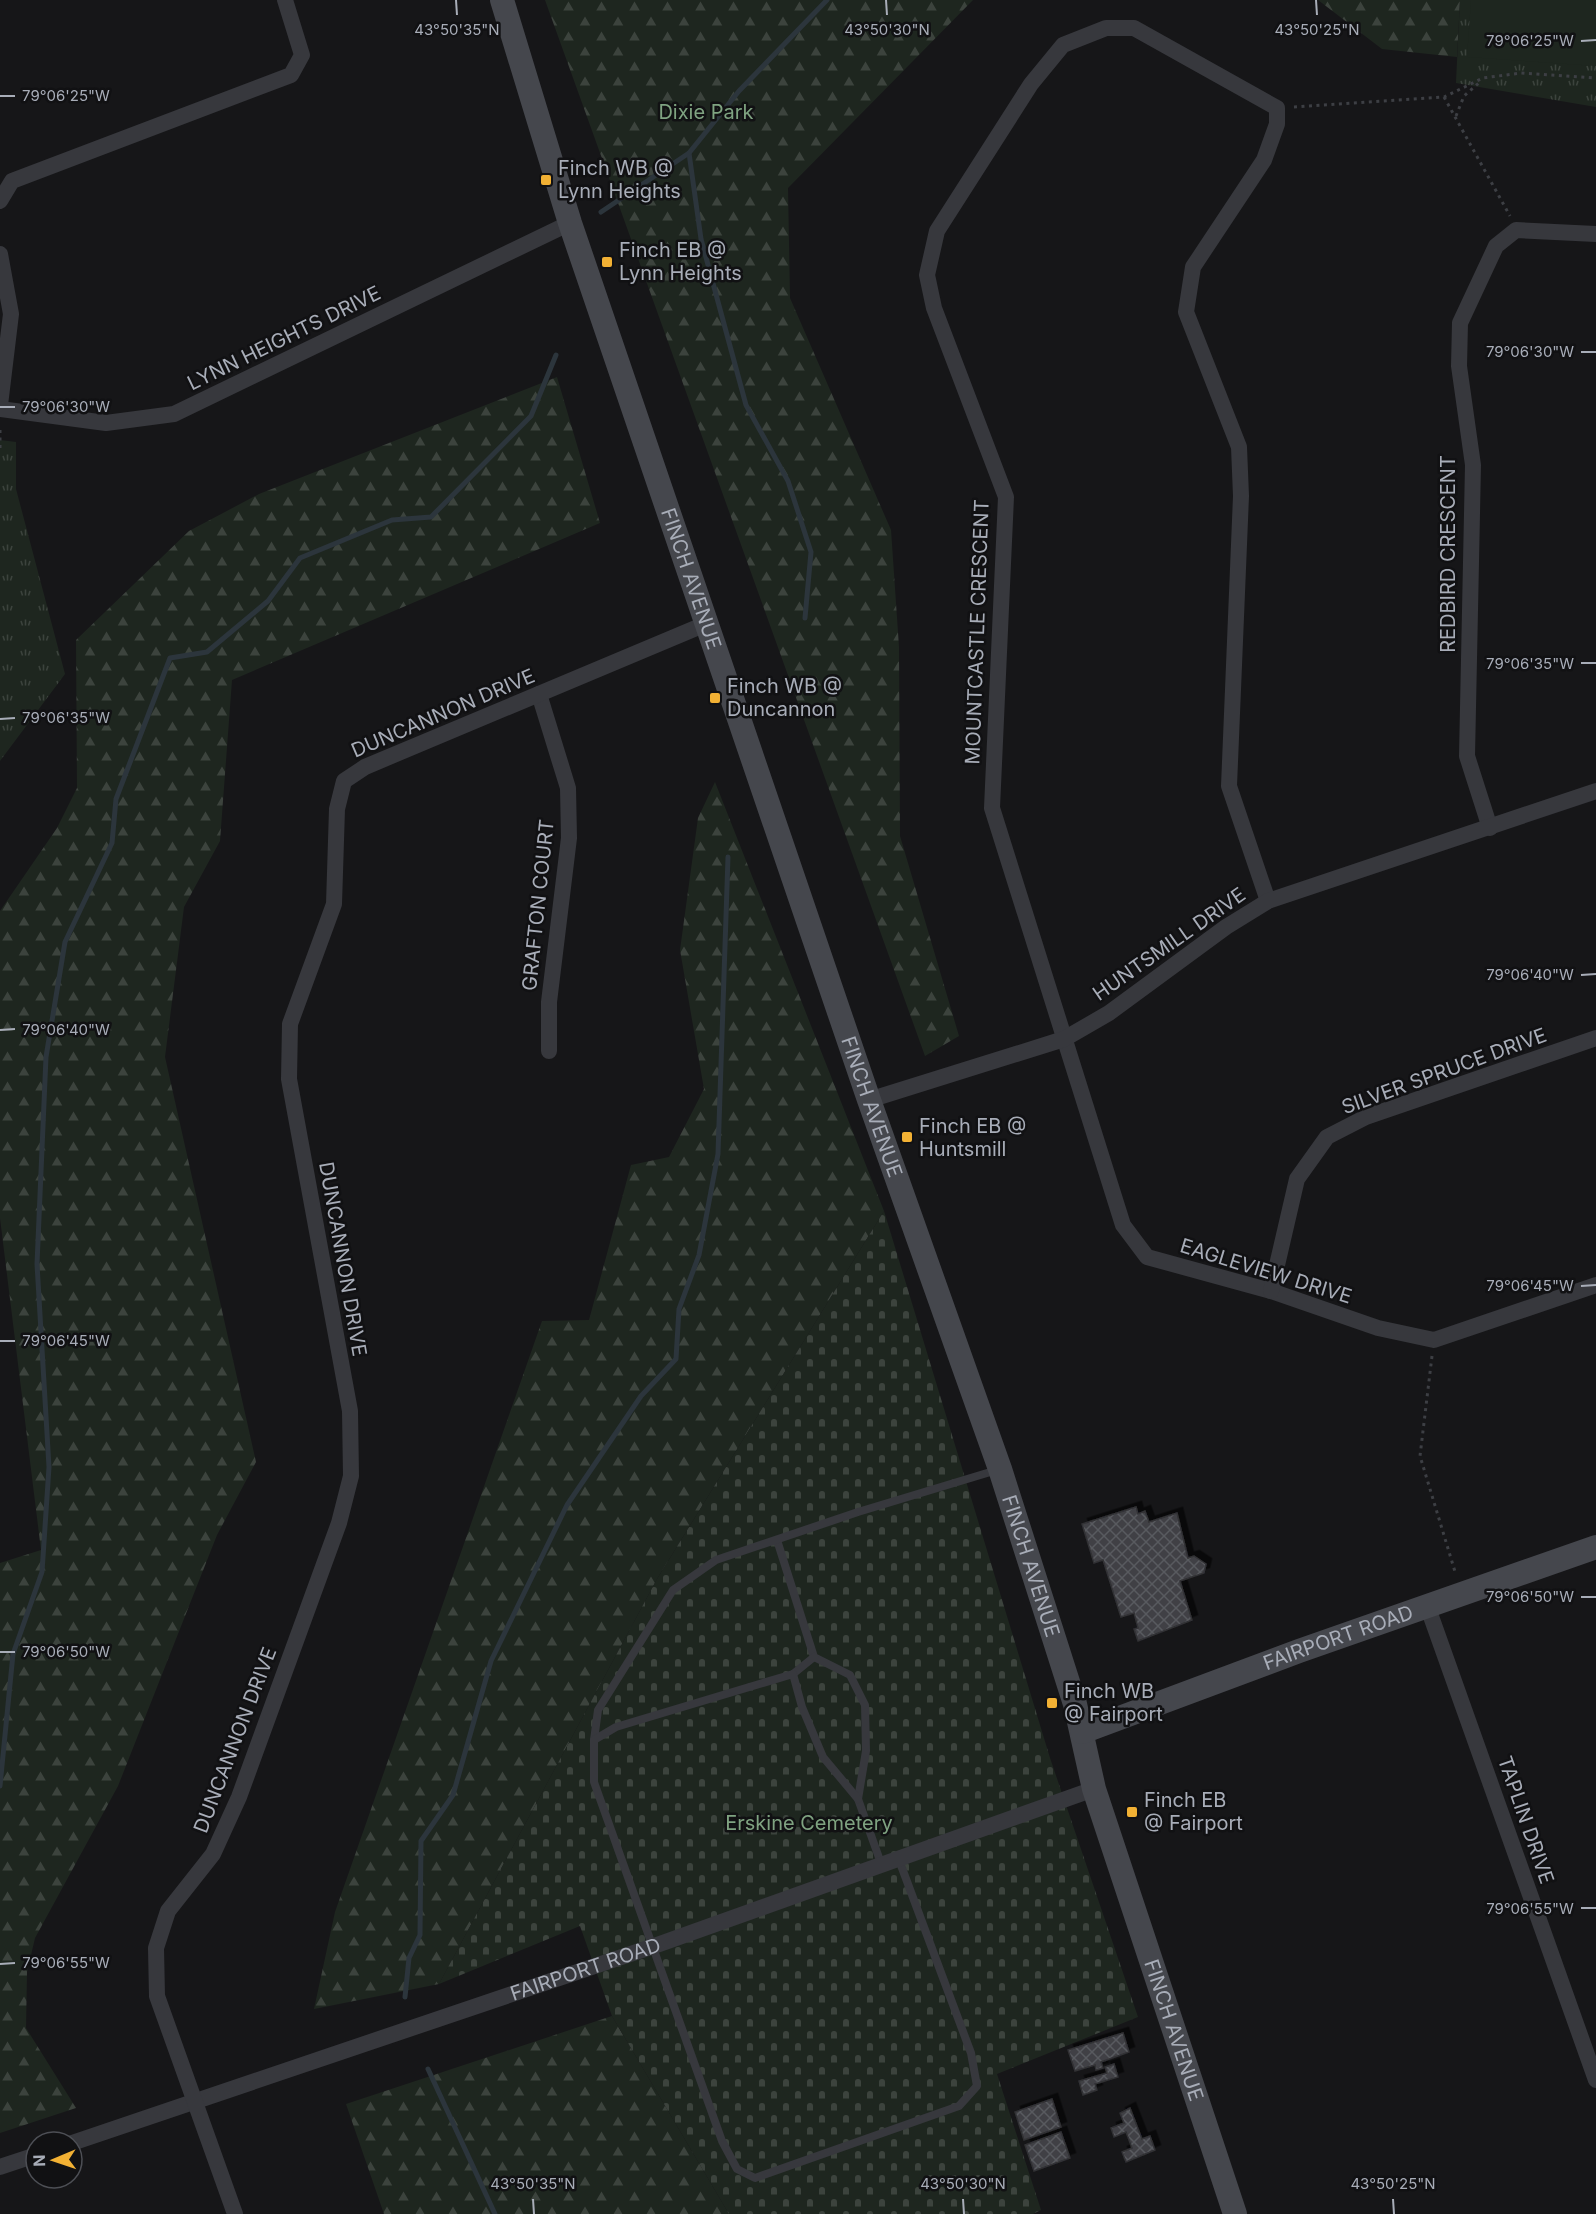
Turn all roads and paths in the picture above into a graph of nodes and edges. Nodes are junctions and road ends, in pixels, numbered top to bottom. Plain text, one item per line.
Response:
1 (285, 0) edge
2 (502, 0) edge
3 (1484, 78) junction
4 (1596, 78) edge
5 (1444, 97) junction
6 (1277, 108) junction
7 (1456, 116) junction
8 (0, 201) edge
9 (570, 223) junction
10 (1516, 230) junction
11 (1596, 234) edge
12 (0, 254) edge
13 (0, 407) edge
14 (0, 430) edge
15 (0, 448) edge
16 (708, 623) junction
17 (539, 694) junction
18 (1596, 791) edge
19 (1490, 828) junction
20 (1268, 901) junction
21 (1596, 1038) edge
22 (1064, 1039) junction
23 (549, 1051) dead end
24 (869, 1100) junction
25 (1596, 1285) edge
26 (1271, 1291) junction
27 (1434, 1340) junction
28 (1000, 1469) junction
29 (777, 1539) junction
30 (1596, 1547) edge
31 (1461, 1594) junction
32 (1428, 1608) junction
33 (814, 1657) junction
34 (793, 1674) junction
35 (1082, 1732) junction
36 (594, 1740) junction
37 (1094, 1789) junction
38 (858, 1799) junction
39 (899, 1860) junction
40 (882, 1866) junction
41 (654, 1946) junction
42 (1596, 2080) edge
43 (196, 2102) junction
44 (84, 2139) edge
45 (24, 2159) edge
46 (0, 2167) edge
47 (235, 2214) edge
48 (1235, 2214) edge

1 - 8 street
2 - 9 main road, FINCH AVENUE
3 - 4 path
3 - 5 path
3 - 7 path
5 - 6 path
5 - 7 path
6 - 20 street
6 - 22 street, MOUNTCASTLE CRESCENT
7 - 10 path
9 - 13 street, LYNN HEIGHTS DRIVE
9 - 16 main road, FINCH AVENUE
10 - 11 street
10 - 19 street, REDBIRD CRESCENT
12 - 13 street
14 - 15 path
16 - 17 street, DUNCANNON DRIVE
16 - 24 main road, FINCH AVENUE
17 - 23 street, GRAFTON COURT
17 - 43 street, DUNCANNON DRIVE
18 - 19 street, HUNTSMILL DRIVE
19 - 20 street, HUNTSMILL DRIVE
20 - 22 street, HUNTSMILL DRIVE
21 - 26 street, SILVER SPRUCE DRIVE
22 - 24 street, HUNTSMILL DRIVE
22 - 26 street, EAGLEVIEW DRIVE
24 - 28 main road, FINCH AVENUE
25 - 27 street
26 - 27 street, EAGLEVIEW DRIVE
27 - 31 path
28 - 29 lane
28 - 35 main road, FINCH AVENUE
29 - 33 lane
29 - 36 lane
30 - 31 main road, FAIRPORT ROAD
31 - 32 main road, FAIRPORT ROAD
32 - 35 main road, FAIRPORT ROAD
32 - 42 street, TAPLIN DRIVE
33 - 34 lane
33 - 38 lane
34 - 36 lane
34 - 38 lane
35 - 37 main road, FINCH AVENUE
36 - 41 lane
37 - 39 street, FAIRPORT ROAD
37 - 48 main road, FINCH AVENUE
38 - 40 lane
39 - 40 street, FAIRPORT ROAD
39 - 41 lane
40 - 41 street, FAIRPORT ROAD
41 - 43 street, FAIRPORT ROAD
43 - 44 street, FAIRPORT ROAD
43 - 47 street, DUNCANNON DRIVE
45 - 46 street

